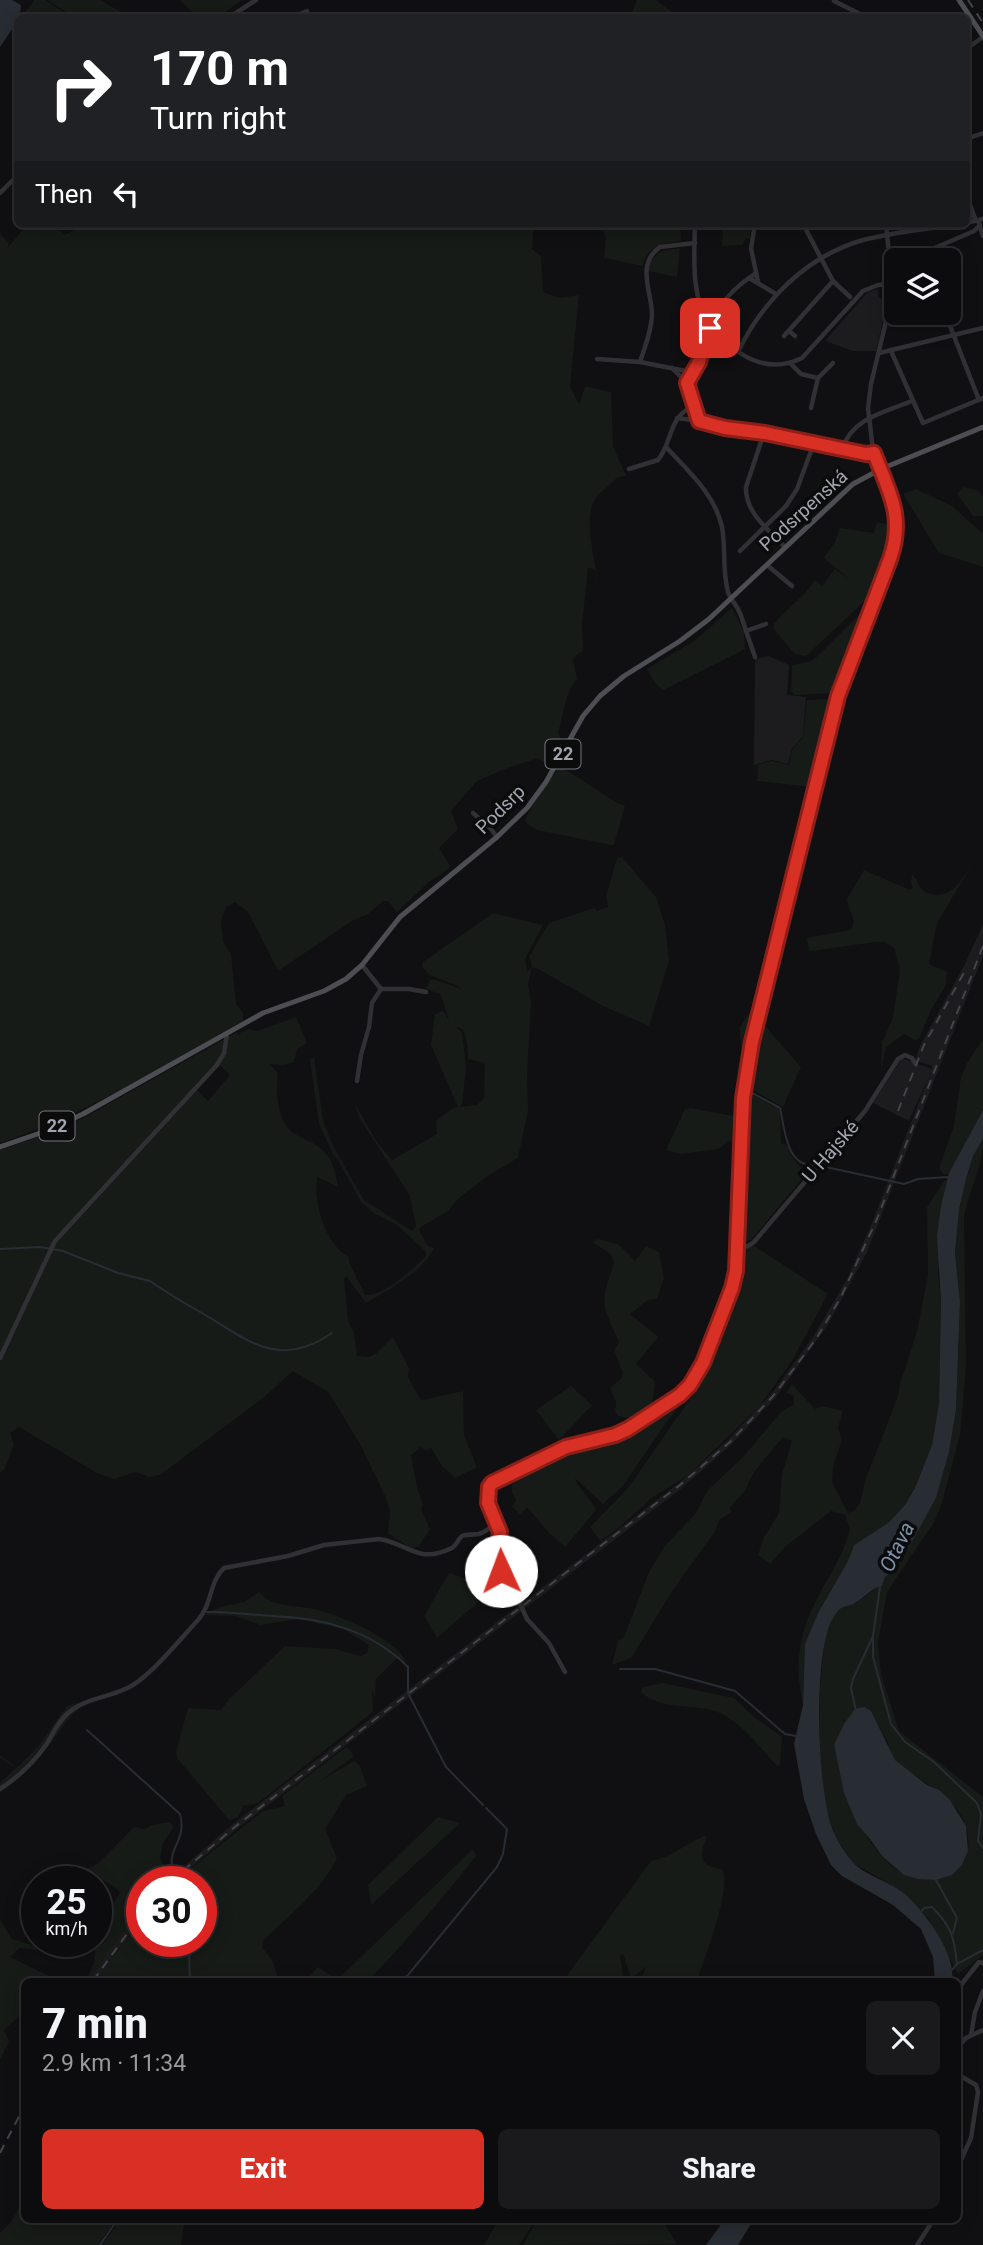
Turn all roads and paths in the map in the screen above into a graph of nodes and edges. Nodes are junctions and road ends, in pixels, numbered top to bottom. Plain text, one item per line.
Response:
1 (256, 0) edge
2 (834, 1) edge
3 (307, 10) dead end
4 (235, 14) edge
5 (298, 14) edge
6 (860, 14) edge
7 (970, 17) edge
8 (983, 37) edge
9 (14, 180) edge
10 (0, 193) edge
11 (970, 203) edge
12 (979, 222) edge
13 (695, 228) edge
14 (754, 228) edge
15 (805, 228) edge
16 (886, 228) edge
17 (935, 228) edge
18 (887, 236) junction
19 (983, 236) edge
20 (695, 243) junction
21 (888, 248) edge
22 (942, 248) edge
23 (821, 258) junction
24 (756, 273) junction
25 (749, 278) junction
26 (833, 281) junction
27 (758, 282) junction
28 (884, 285) edge
29 (776, 294) junction
30 (850, 297) dead end
31 (884, 325) edge
32 (949, 325) edge
33 (710, 328) junction
34 (983, 328) edge
35 (789, 331) junction
36 (953, 335) junction
37 (784, 336) dead end
38 (795, 336) dead end
39 (891, 351) junction
40 (738, 352) junction
41 (878, 353) junction
42 (597, 359) dead end
43 (640, 362) junction
44 (790, 363) junction
45 (833, 363) dead end
46 (672, 368) junction
47 (691, 372) junction
48 (818, 378) junction
49 (687, 383) junction
50 (981, 399) edge
51 (912, 401) junction
52 (694, 406) junction
53 (811, 408) dead end
54 (677, 418) junction
55 (869, 419) junction
56 (701, 422) junction
57 (983, 427) edge
58 (765, 433) junction
59 (814, 443) junction
60 (666, 447) junction
61 (842, 449) junction
62 (874, 453) junction
63 (629, 469) dead end
64 (881, 469) junction
65 (766, 527) junction
66 (785, 547) junction
67 (740, 551) dead end
68 (767, 565) junction
69 (792, 586) dead end
70 (732, 598) junction
71 (766, 624) dead end
72 (746, 631) junction
73 (755, 657) dead end
74 (473, 813) dead end
75 (497, 837) junction
76 (362, 965) junction
77 (381, 989) junction
78 (426, 992) dead end
79 (228, 1034) junction
80 (915, 1063) dead end
81 (357, 1081) dead end
82 (0, 1147) edge
83 (738, 1248) junction
84 (0, 1358) edge
85 (497, 1522) junction
86 (565, 1672) dead end
87 (0, 1789) edge
88 (983, 1962) edge
89 (961, 1984) edge
90 (983, 1984) edge
91 (982, 1993) edge
92 (983, 2030) edge
93 (971, 2035) junction
94 (961, 2044) edge
95 (961, 2078) edge
96 (961, 2160) edge
97 (931, 2223) edge
98 (917, 2245) edge

1 - 4 street
2 - 6 street
3 - 5 street
7 - 8 main road
9 - 10 street
11 - 12 street
12 - 19 street
12 - 22 street
13 - 20 street
14 - 24 street
15 - 23 street
16 - 18 street
17 - 18 street
18 - 21 street
18 - 23 street
20 - 33 street
20 - 43 street
23 - 26 street
23 - 29 street
24 - 25 street
24 - 27 street
25 - 27 street
25 - 33 street
26 - 30 street
26 - 35 street
27 - 29 street
28 - 44 street
29 - 40 street
31 - 41 street
32 - 36 street
33 - 40 street
33 - 47 street
34 - 36 street
35 - 37 street
35 - 38 street
36 - 39 street
36 - 50 street
39 - 41 street
39 - 51 street
40 - 44 street
41 - 55 street
42 - 43 street
43 - 46 street
44 - 48 street
45 - 48 street
46 - 47 street
46 - 49 street
47 - 49 street
48 - 53 street
49 - 52 street
50 - 51 street
51 - 55 street
52 - 54 street
52 - 56 street
54 - 56 street
54 - 60 street
55 - 61 street
55 - 62 street
56 - 58 street
57 - 64 main road, Podsrpenská / 22
58 - 59 street
58 - 65 street
59 - 61 street
59 - 65 street
60 - 63 street
60 - 70 street
61 - 62 street
62 - 64 street
64 - 66 main road, Podsrpenská / 22
64 - 83 street
65 - 66 street
65 - 67 street
66 - 68 main road, Podsrpenská / 22
68 - 69 street
68 - 70 main road, Podsrpenská / 22
70 - 72 street
70 - 75 main road, Podsrp / 22
71 - 72 street
72 - 73 street
74 - 75 street
75 - 76 main road, Podsrp / 22
76 - 77 street
76 - 79 main road, Podsrp / 22
77 - 78 street
77 - 81 street
79 - 82 main road, 22
79 - 84 street
80 - 83 street, U Hajské
83 - 85 street
85 - 86 street
85 - 87 street
88 - 89 street
90 - 91 street
91 - 93 street
92 - 93 street
93 - 94 street
95 - 96 street
97 - 98 street

